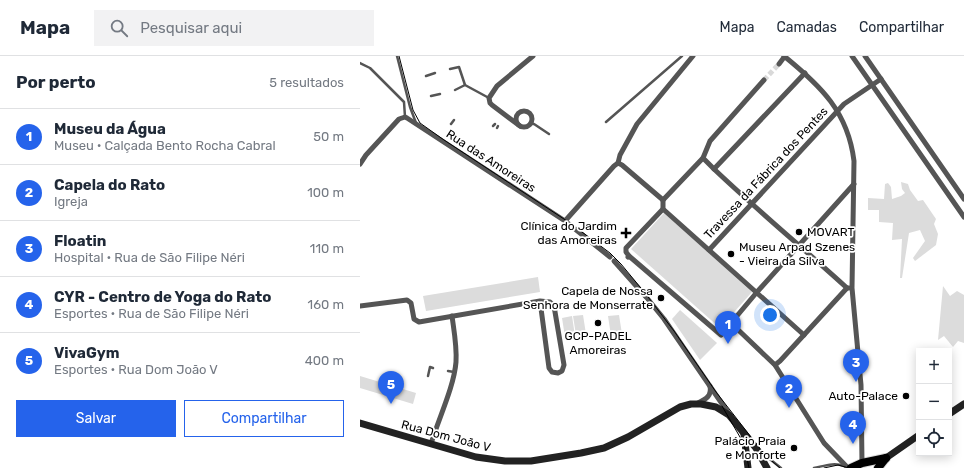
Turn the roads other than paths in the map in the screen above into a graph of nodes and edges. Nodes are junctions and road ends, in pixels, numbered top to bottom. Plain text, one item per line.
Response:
1 (397, 56) edge
2 (533, 56) edge
3 (682, 56) edge
4 (693, 56) edge
5 (785, 56) edge
6 (852, 56) edge
7 (865, 56) edge
8 (360, 63) edge
9 (779, 64) tunnel mouth
10 (450, 69) dead end
11 (435, 73) dead end
12 (805, 73) junction
13 (426, 76) dead end
14 (881, 79) junction
15 (764, 80) tunnel mouth
16 (465, 85) junction
17 (872, 85) junction
18 (455, 90) dead end
19 (440, 94) dead end
20 (431, 96) dead end
21 (489, 98) junction
22 (838, 110) junction
23 (518, 112) junction
24 (405, 117) junction
25 (509, 117) junction
26 (454, 120) dead end
27 (606, 122) dead end
28 (416, 123) junction
29 (451, 124) dead end
30 (531, 124) junction
31 (520, 126) junction
32 (550, 134) dead end
33 (703, 158) junction
34 (618, 163) junction
35 (360, 164) edge
36 (714, 169) junction
37 (854, 184) junction
38 (964, 199) edge
39 (663, 200) junction
40 (751, 204) junction
41 (663, 209) junction
42 (964, 217) edge
43 (565, 221) junction
44 (799, 245) junction
45 (709, 250) junction
46 (627, 258) junction
47 (619, 266) junction
48 (850, 288) junction
49 (757, 292) junction
50 (540, 301) junction
51 (360, 306) edge
52 (452, 316) junction
53 (731, 323) junction
54 (804, 335) junction
55 (775, 365) junction
56 (432, 368) dead end
57 (448, 371) dead end
58 (454, 372) junction
59 (428, 376) dead end
60 (710, 385) junction
61 (698, 404) junction
62 (964, 404) edge
63 (952, 412) edge
64 (730, 415) junction
65 (360, 423) edge
66 (744, 434) junction
67 (916, 437) edge
68 (431, 444) junction
69 (756, 448) junction
70 (760, 457) junction
71 (886, 458) junction
72 (864, 464) edge
73 (748, 468) edge
74 (761, 468) edge
75 (767, 468) edge
76 (781, 468) edge
77 (814, 468) edge
78 (848, 468) edge
79 (851, 468) edge
80 (878, 468) edge

1 - 28 lane
2 - 21 street
3 - 27 lane
4 - 34 street
5 - 9 street
5 - 12 street
6 - 17 street
7 - 14 street
8 - 24 lane
10 - 16 lane
11 - 13 lane
12 - 22 street
12 - 36 street
14 - 17 street, Travessa da Fábrica dos Pentes
14 - 38 street
15 - 33 street
16 - 18 lane
16 - 21 lane
17 - 22 street, Travessa da Fábrica dos Pentes
17 - 42 street
19 - 20 lane
21 - 25 street
22 - 37 street
22 - 40 street, Travessa da Fábrica dos Pentes
23 - 25 street
23 - 30 street
23 - 31 street
24 - 28 street, Rua das Amoreiras
24 - 35 street
25 - 31 street
26 - 29 lane
28 - 43 street, Rua das Amoreiras
30 - 31 street
30 - 32 lane
33 - 36 street
33 - 39 street
34 - 39 street
34 - 43 street
36 - 40 street
37 - 44 street
37 - 48 street
39 - 41 street
40 - 44 street
40 - 45 street, Travessa da Fábrica dos Pentes
41 - 45 street
41 - 46 street
43 - 47 street, Rua das Amoreiras
44 - 48 street
44 - 49 street
45 - 49 street
46 - 47 street
46 - 53 street
47 - 60 street, Rua das Amoreiras
48 - 54 street
48 - 72 street
49 - 53 street
49 - 54 street
50 - 50 street
50 - 52 street
51 - 52 street
52 - 58 street
53 - 55 street
54 - 55 street
55 - 78 street
56 - 59 lane
57 - 58 lane
58 - 68 street
60 - 61 street
60 - 64 street, Rua das Amoreiras
61 - 64 main road, Rua Dom João V
61 - 68 main road, Rua Dom João V
62 - 63 main road
64 - 66 main road, Rua Dom João V
65 - 68 main road, Rua Dom João V
66 - 69 main road, Rua Dom João V
66 - 73 main road
67 - 71 main road
69 - 70 main road, Rua Dom João V
69 - 76 lane
70 - 74 main road
70 - 75 main road
71 - 72 main road
71 - 80 main road
72 - 79 main road
77 - 78 lane

